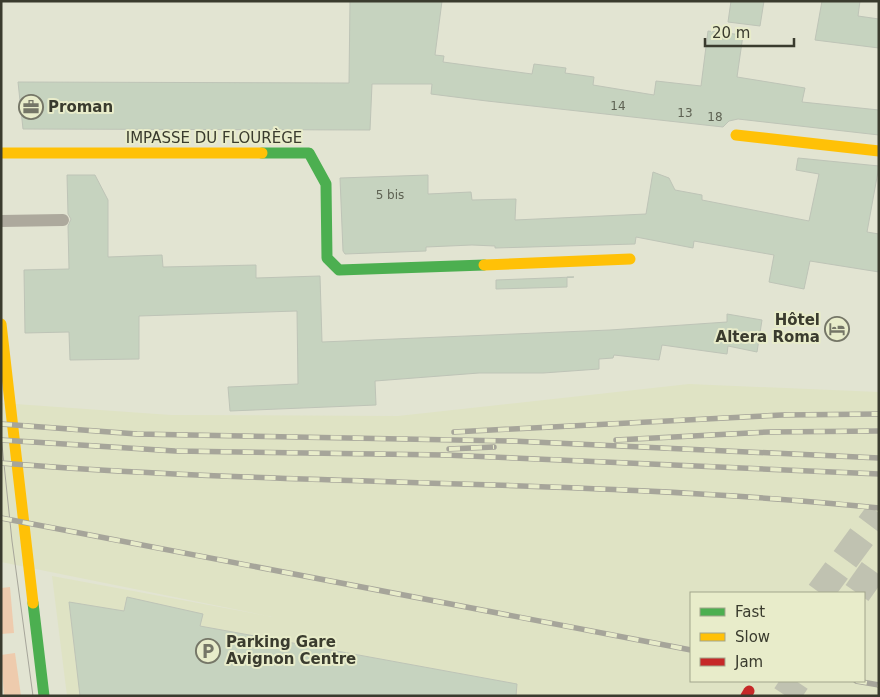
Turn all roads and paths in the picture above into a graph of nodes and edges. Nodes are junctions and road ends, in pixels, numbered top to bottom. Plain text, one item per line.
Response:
1 (736, 135) dead end
2 (879, 151) edge
3 (1, 153) edge
4 (63, 220) dead end
5 (1, 221) edge
6 (630, 259) dead end
7 (1, 324) edge
8 (44, 696) edge

1 - 2 street
3 - 6 street, IMPASSE DU FLOURÈGE
4 - 5 lane
7 - 8 street

